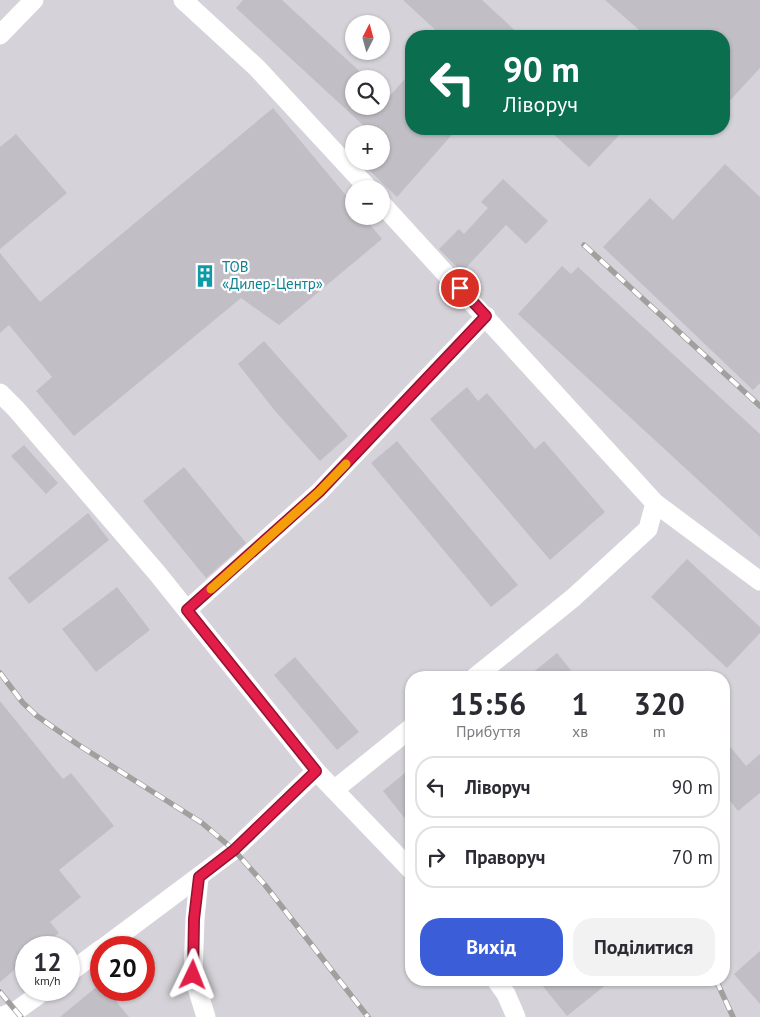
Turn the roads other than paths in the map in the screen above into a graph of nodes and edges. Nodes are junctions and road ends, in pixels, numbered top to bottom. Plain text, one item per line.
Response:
1 (34, 0) edge
2 (183, 0) edge
3 (0, 35) edge
4 (360, 180) edge
5 (390, 212) edge
6 (486, 316) junction
7 (0, 393) edge
8 (655, 503) junction
9 (760, 581) edge
10 (187, 610) junction
11 (483, 671) edge
12 (405, 733) edge
13 (316, 771) junction
14 (334, 790) junction
15 (405, 864) edge
16 (199, 877) junction
17 (118, 936) edge
18 (500, 986) edge
19 (30, 1001) edge
20 (0, 1017) edge
21 (206, 1017) edge
22 (516, 1017) edge

1 - 3 lane
2 - 4 lane
5 - 6 lane
6 - 8 lane
6 - 10 lane
7 - 10 lane
8 - 9 lane
8 - 11 lane
10 - 13 lane
12 - 14 lane
13 - 14 lane
13 - 16 lane
14 - 15 lane
16 - 17 lane
16 - 21 lane
18 - 22 lane
19 - 20 lane

